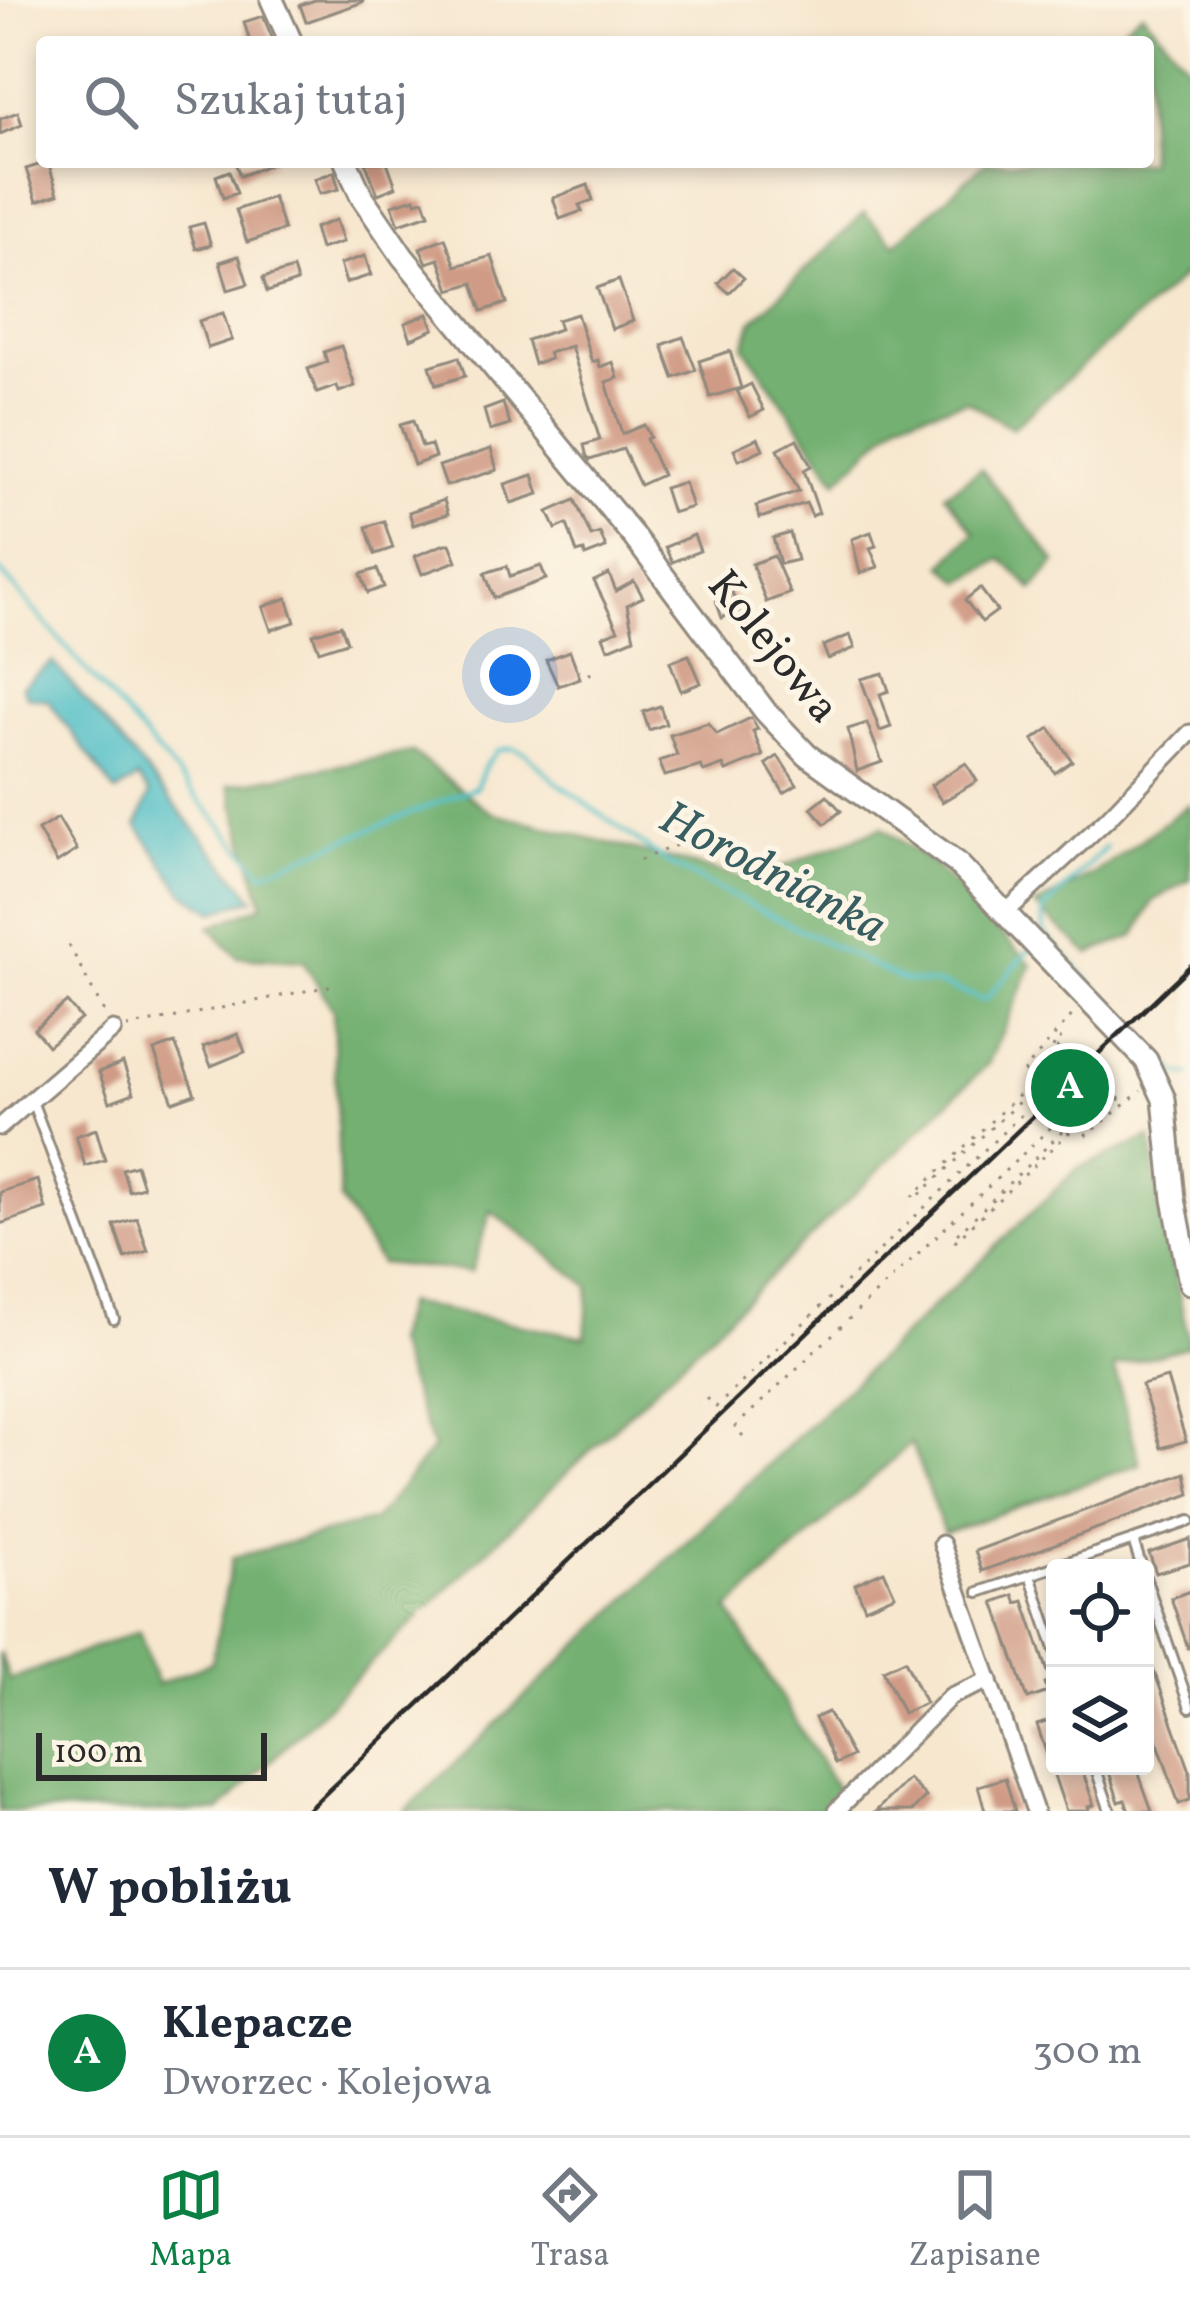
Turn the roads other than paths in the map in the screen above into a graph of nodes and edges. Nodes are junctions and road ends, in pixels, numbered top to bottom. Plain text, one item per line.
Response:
1 (272, 0) edge
2 (288, 36) edge
3 (349, 168) edge
4 (1190, 734) edge
5 (1005, 914) junction
6 (112, 1030) road end
7 (32, 1101) junction
8 (0, 1127) edge
9 (1190, 1283) edge
10 (114, 1319) dead end
11 (1190, 1521) edge
12 (1132, 1540) junction
13 (942, 1544) dead end
14 (1139, 1559) edge
15 (1030, 1575) junction
16 (980, 1592) dead end
17 (1154, 1603) edge
18 (1046, 1622) edge
19 (990, 1679) junction
20 (1190, 1708) edge
21 (1098, 1775) edge
22 (836, 1811) edge
23 (1035, 1811) edge
24 (1110, 1811) edge

1 - 2 street
3 - 5 street, Kolejowa
4 - 5 street
5 - 9 street, Kolejowa
6 - 7 street
7 - 8 street
7 - 10 lane
11 - 12 lane
12 - 14 lane
12 - 15 lane
13 - 19 street
15 - 16 lane
15 - 18 lane
17 - 20 lane
19 - 22 street
19 - 23 street
21 - 24 lane

